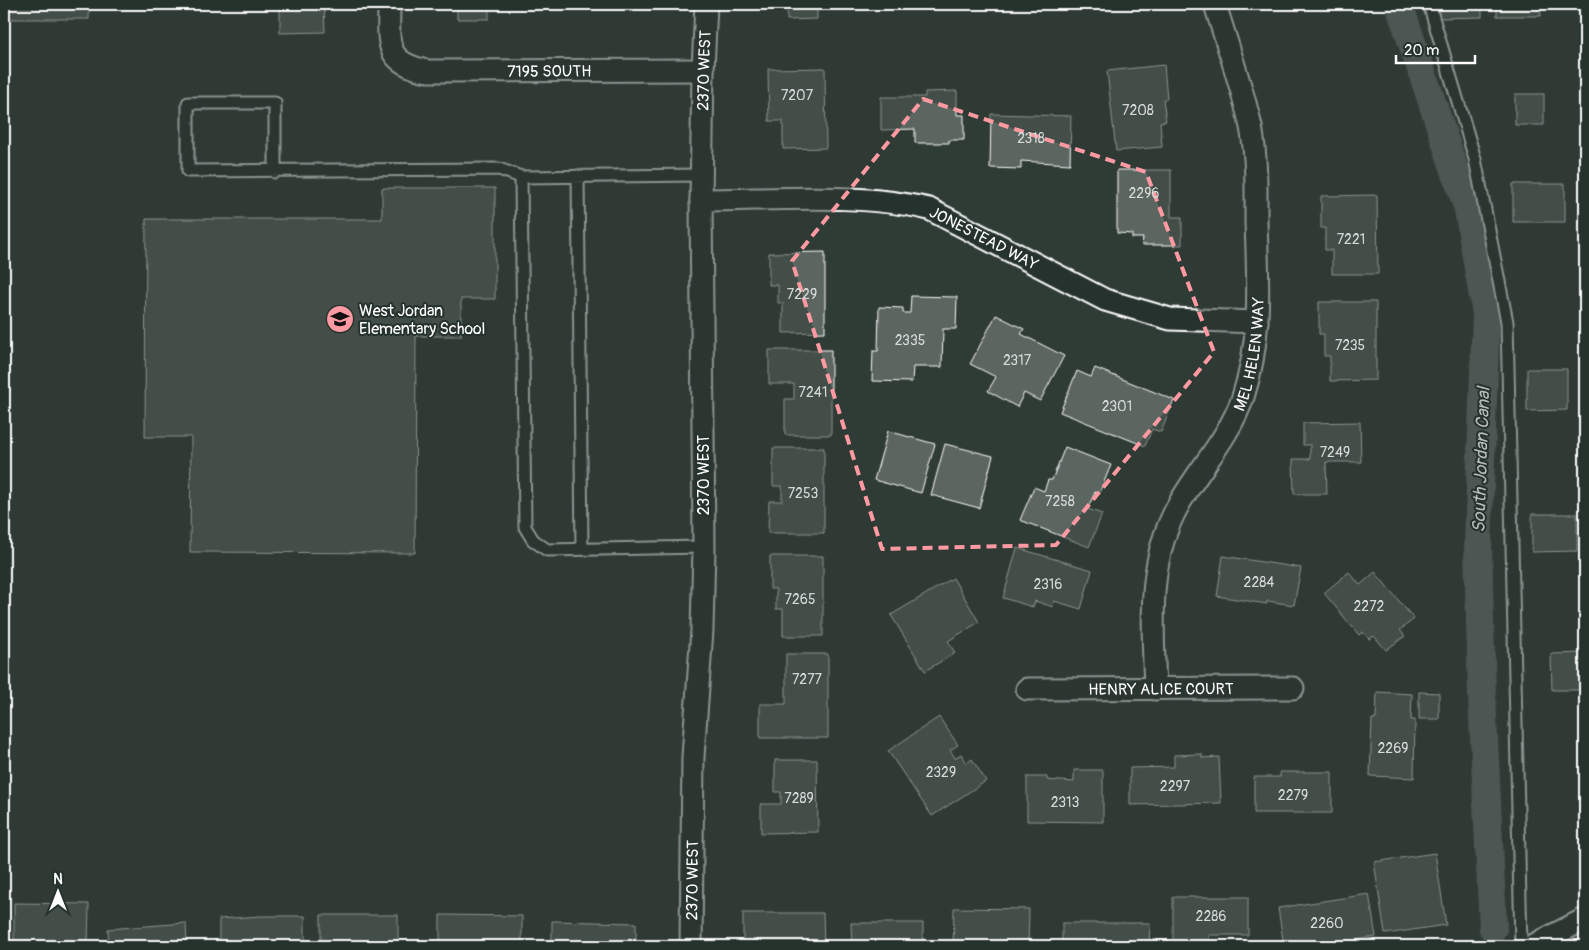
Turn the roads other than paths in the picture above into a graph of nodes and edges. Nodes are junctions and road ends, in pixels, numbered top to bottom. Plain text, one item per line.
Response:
1 (389, 4) edge
2 (706, 4) edge
3 (1215, 4) edge
4 (1429, 4) edge
5 (702, 70) junction
6 (275, 172) junction
7 (701, 175) junction
8 (578, 176) junction
9 (521, 177) junction
10 (701, 200) junction
11 (1257, 322) junction
12 (704, 547) junction
13 (582, 549) junction
14 (1155, 688) junction
15 (1293, 688) dead end
16 (1027, 689) dead end
17 (1585, 919) edge
18 (691, 946) edge
19 (1521, 946) edge
20 (1532, 946) edge

1 - 5 street, 7195 SOUTH
2 - 5 street, 2370 WEST
3 - 11 street, MEL HELEN WAY
4 - 19 lane
5 - 7 street, 2370 WEST
6 - 6 lane
6 - 9 lane
7 - 8 lane
7 - 10 street, 2370 WEST
8 - 9 lane
8 - 13 lane
9 - 13 lane
10 - 11 street, JONESTEAD WAY
10 - 12 street, 2370 WEST
11 - 14 street, MEL HELEN WAY
12 - 13 lane
12 - 18 street, 2370 WEST
14 - 15 street, HENRY ALICE COURT
14 - 16 street, HENRY ALICE COURT
17 - 20 street

